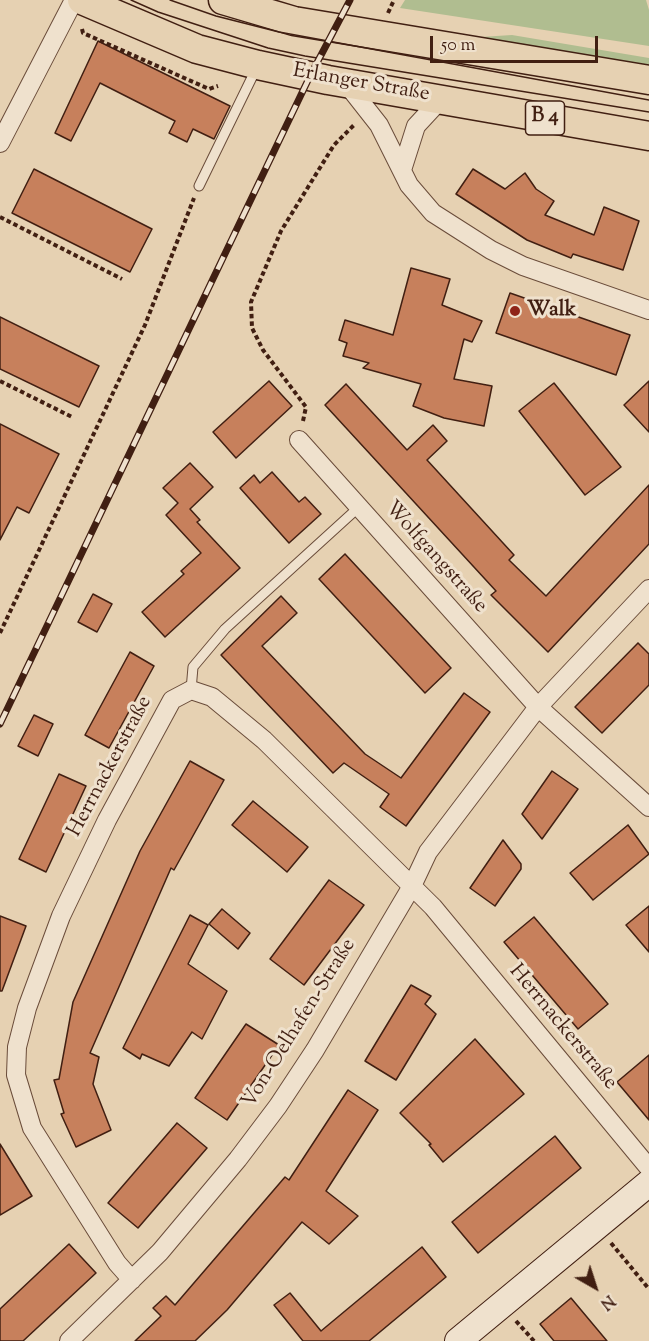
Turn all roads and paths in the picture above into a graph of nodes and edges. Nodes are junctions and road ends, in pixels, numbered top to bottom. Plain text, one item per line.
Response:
1 (74, 0) edge
2 (223, 0) edge
3 (394, 0) edge
4 (81, 10) edge
5 (387, 14) dead end
6 (258, 65) junction
7 (649, 80) edge
8 (346, 83) junction
9 (218, 86) dead end
10 (441, 99) junction
11 (354, 125) dead end
12 (649, 136) edge
13 (0, 143) edge
14 (402, 170) junction
15 (198, 186) joint
16 (0, 217) edge
17 (123, 279) dead end
18 (649, 310) edge
19 (0, 381) edge
20 (72, 417) dead end
21 (299, 440) joint
22 (359, 507) junction
23 (649, 589) edge
24 (0, 633) edge
25 (190, 690) junction
26 (538, 707) junction
27 (649, 807) edge
28 (412, 886) junction
29 (649, 1168) edge
30 (649, 1183) edge
31 (597, 1226) junction
32 (132, 1280) junction
33 (649, 1289) edge
34 (69, 1341) edge
35 (458, 1341) edge

1 - 13 street
2 - 7 main road
3 - 5 path
4 - 6 main road, Erlanger Straße / B 4
4 - 9 path
6 - 8 main road, Erlanger Straße / B 4
6 - 15 lane
8 - 10 main road, Erlanger Straße / B 4
8 - 14 street
10 - 12 main road, Erlanger Straße / B 4
10 - 14 street
11 - 21 path
14 - 18 street
15 - 24 path
16 - 17 path
19 - 20 path
21 - 22 street, Wolfgangstraße
22 - 25 lane
22 - 26 street, Wolfgangstraße
23 - 26 street, Von-Oelhafen-Straße
25 - 28 street, Herrnackerstraße
25 - 32 street, Herrnackerstraße
26 - 27 street
26 - 28 street, Von-Oelhafen-Straße
28 - 29 street, Herrnackerstraße
28 - 32 street, Von-Oelhafen-Straße
30 - 31 main road
31 - 33 path
31 - 35 main road
32 - 34 street, Von-Oelhafen-Straße

